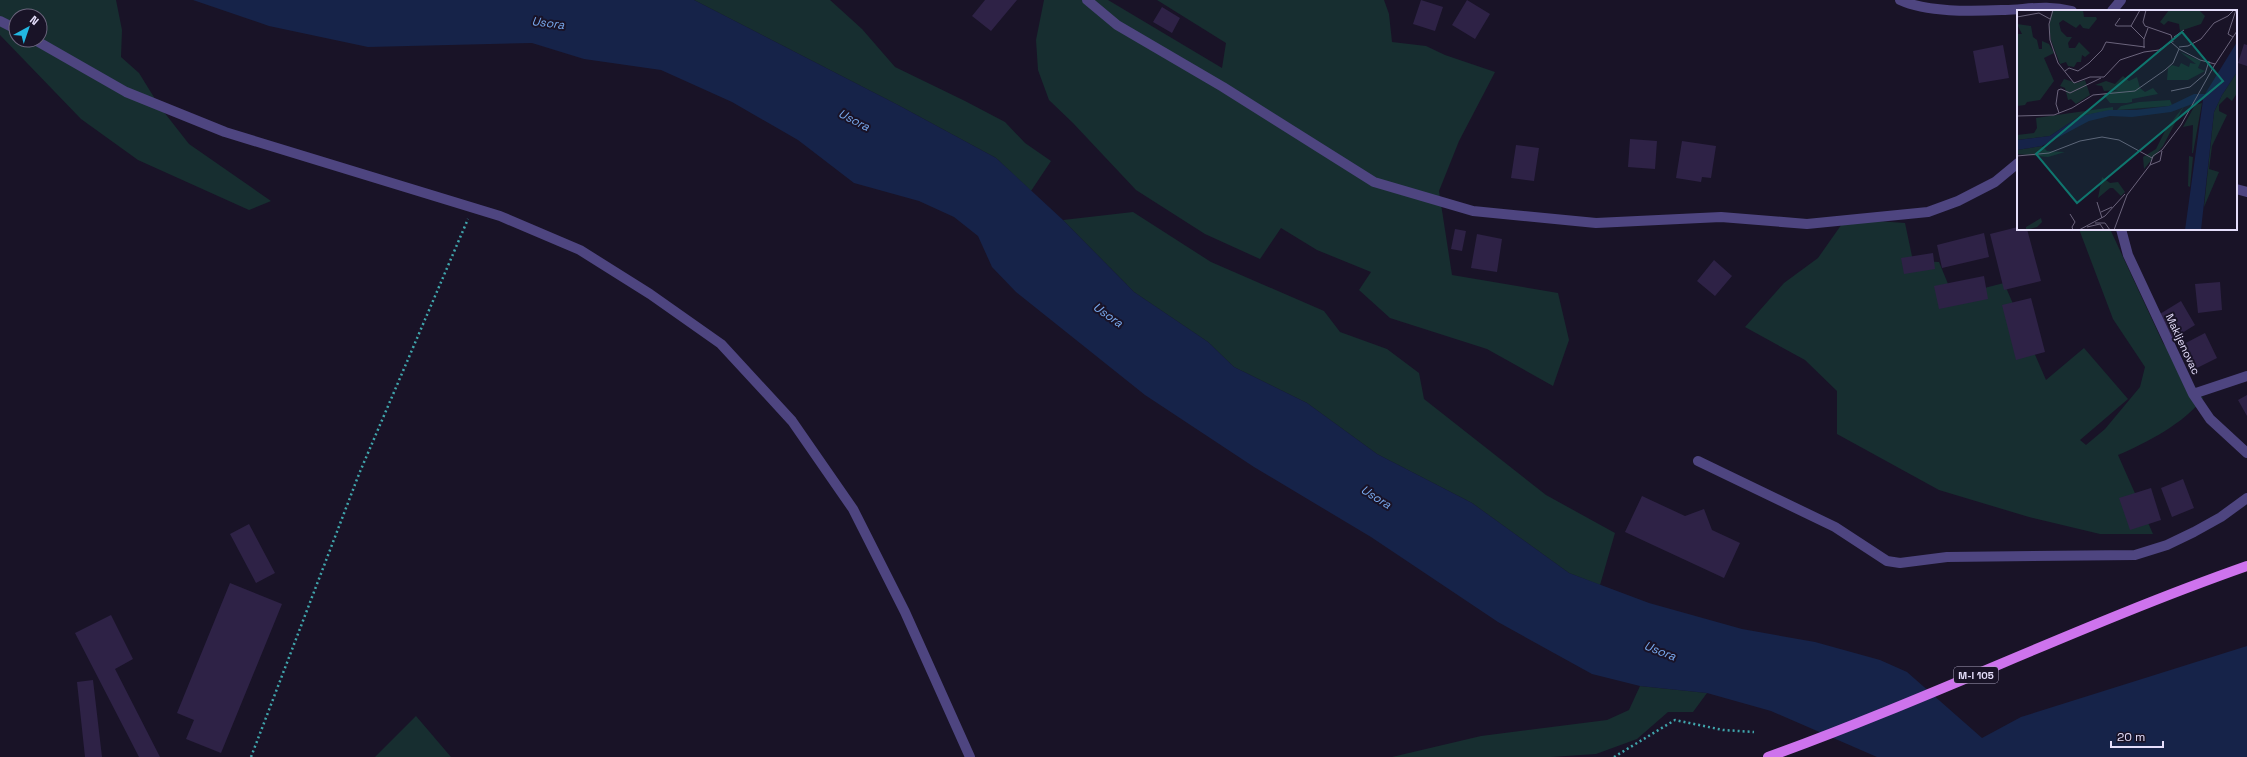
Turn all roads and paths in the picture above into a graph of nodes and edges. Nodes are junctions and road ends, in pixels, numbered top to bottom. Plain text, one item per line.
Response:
1 (1087, 0) edge
2 (1900, 0) edge
3 (2121, 0) edge
4 (2068, 10) edge
5 (2113, 10) edge
6 (48, 47) edge
7 (2017, 164) edge
8 (2237, 190) edge
9 (2247, 192) edge
10 (472, 207) junction
11 (2121, 230) edge
12 (2247, 376) edge
13 (2193, 394) junction
14 (2247, 453) edge
15 (1698, 461) dead end
16 (2247, 498) edge
17 (2247, 566) edge
18 (1754, 732) dead end
19 (251, 757) edge
20 (970, 757) edge
21 (1614, 757) edge
22 (1768, 757) edge

1 - 7 street
2 - 4 street
3 - 5 street
6 - 10 street
8 - 9 street
10 - 19 path
10 - 20 street
11 - 13 street, Makljenovac
12 - 13 street
13 - 14 street, Makljenovac
15 - 16 street
17 - 22 main road, M-I 105
18 - 21 path

